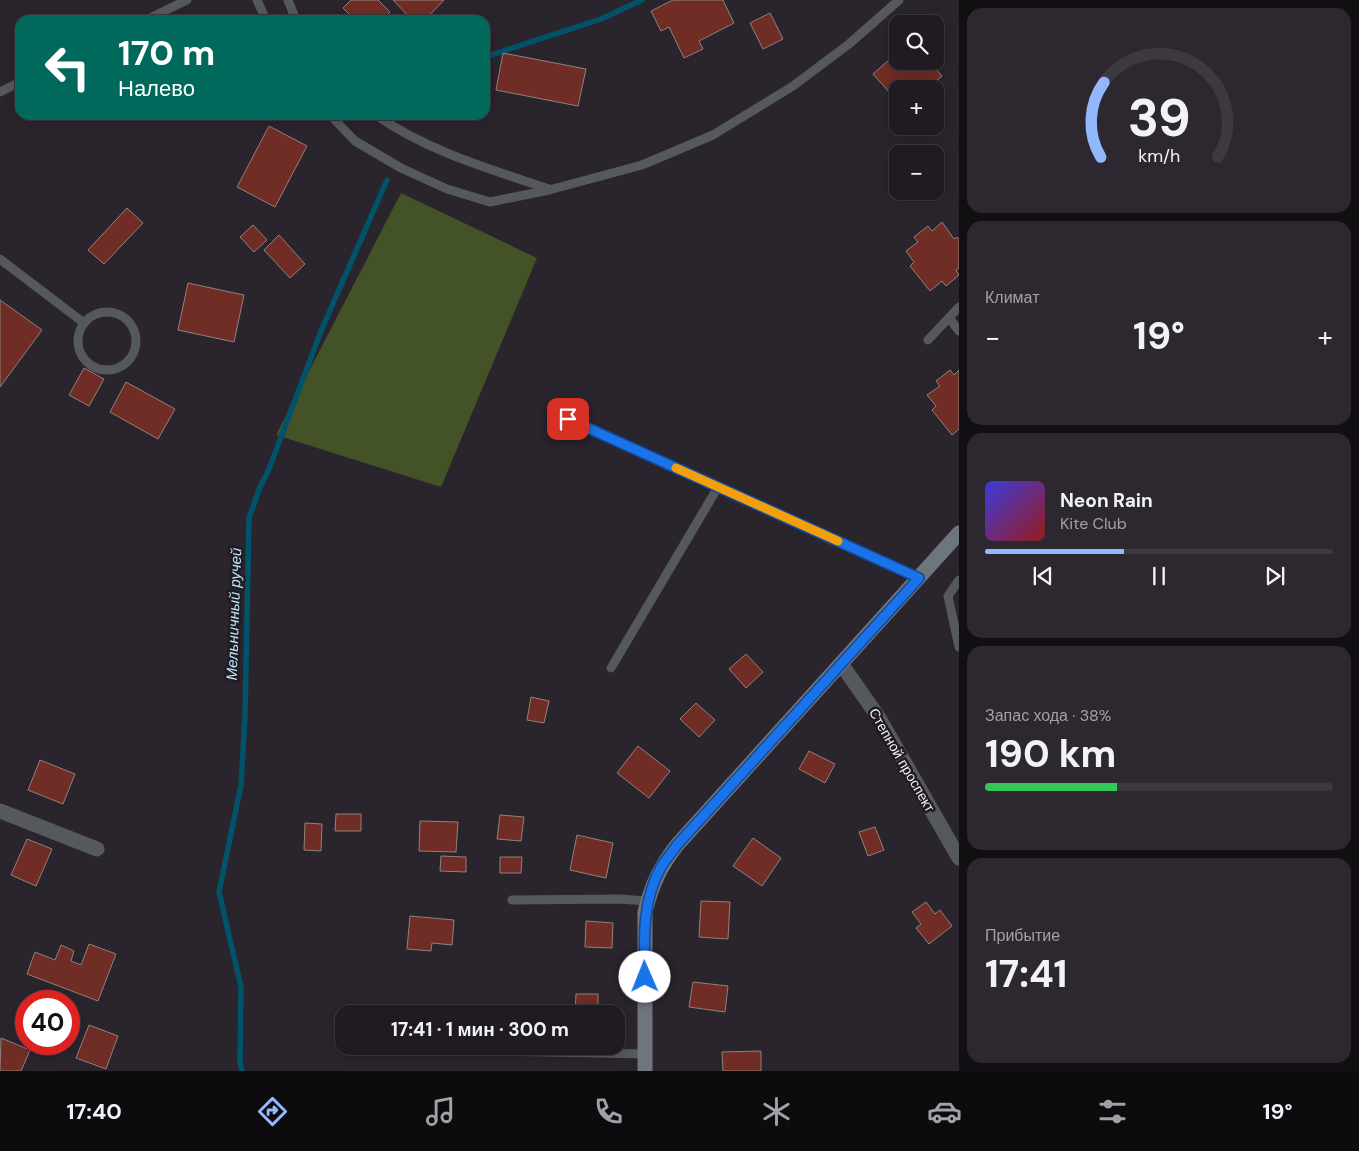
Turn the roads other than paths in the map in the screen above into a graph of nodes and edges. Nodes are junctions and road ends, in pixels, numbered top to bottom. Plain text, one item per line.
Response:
1 (187, 0) edge
2 (257, 0) edge
3 (288, 0) edge
4 (899, 0) edge
5 (156, 15) edge
6 (264, 15) edge
7 (294, 15) edge
8 (15, 84) edge
9 (0, 92) edge
10 (335, 120) edge
11 (383, 120) edge
12 (549, 190) junction
13 (0, 259) edge
14 (959, 307) edge
15 (949, 318) junction
16 (84, 323) junction
17 (959, 331) edge
18 (928, 340) dead end
19 (552, 412) dead end
20 (718, 487) junction
21 (959, 533) edge
22 (919, 578) junction
23 (959, 580) edge
24 (959, 647) edge
25 (842, 665) junction
26 (612, 668) dead end
27 (0, 811) edge
28 (97, 849) dead end
29 (959, 858) edge
30 (512, 900) dead end
31 (648, 901) junction
32 (625, 1054) edge
33 (646, 1054) junction
34 (645, 1071) edge

1 - 5 lane
2 - 6 lane
3 - 7 lane
4 - 12 lane
8 - 9 lane
10 - 12 lane
11 - 12 lane
13 - 16 lane
14 - 15 lane
15 - 17 lane
15 - 18 lane
16 - 16 lane
19 - 20 lane
20 - 22 lane
20 - 26 lane
21 - 22 street
22 - 25 street
23 - 24 lane
25 - 29 street, Степной проспект
25 - 31 street
27 - 28 street
30 - 31 lane
31 - 33 street
32 - 33 lane
33 - 34 street

